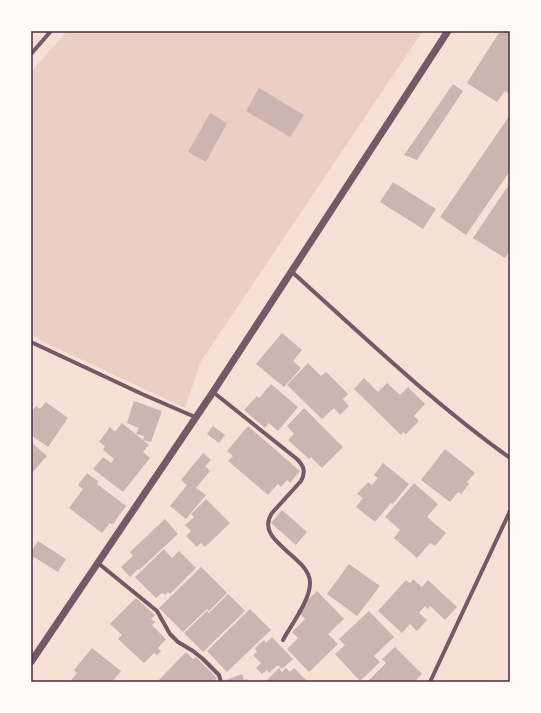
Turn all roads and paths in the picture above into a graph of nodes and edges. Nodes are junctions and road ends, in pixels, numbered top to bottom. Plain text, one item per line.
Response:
1 (51, 31) edge
2 (448, 31) edge
3 (31, 54) edge
4 (291, 271) junction
5 (31, 342) edge
6 (213, 392) junction
7 (195, 417) junction
8 (510, 458) edge
9 (510, 511) edge
10 (98, 563) junction
11 (282, 640) dead end
12 (31, 662) edge
13 (221, 682) edge
14 (430, 682) edge

1 - 3 street
2 - 4 street
4 - 6 street
4 - 8 street
5 - 7 street
6 - 7 street
6 - 11 street
7 - 10 street
9 - 14 street
10 - 12 street
10 - 13 street

